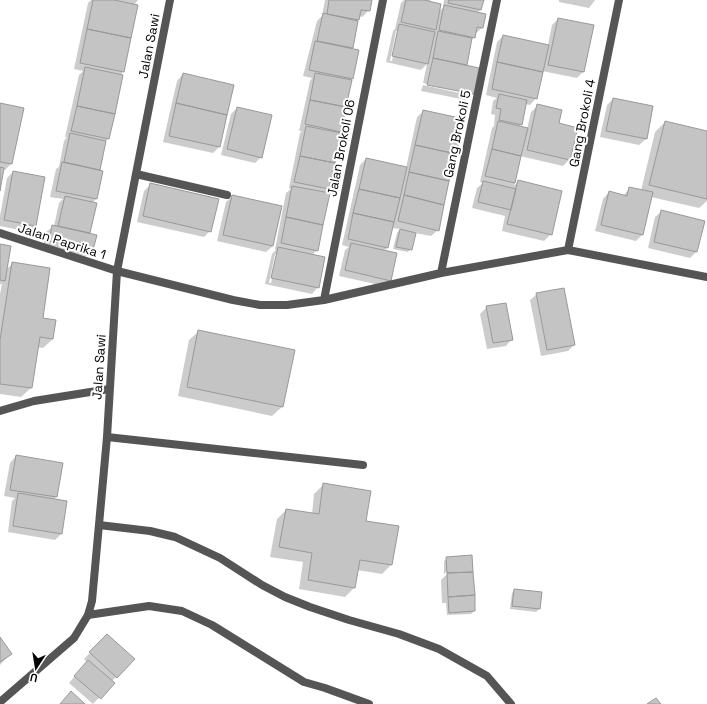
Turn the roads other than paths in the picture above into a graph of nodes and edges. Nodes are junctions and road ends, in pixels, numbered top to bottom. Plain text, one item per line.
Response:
1 (170, 0) edge
2 (383, 0) edge
3 (497, 0) edge
4 (619, 0) edge
5 (136, 174) junction
6 (227, 195) dead end
7 (0, 233) edge
8 (568, 250) junction
9 (117, 271) junction
10 (441, 273) junction
11 (707, 277) edge
12 (324, 300) junction
13 (109, 389) junction
14 (0, 411) edge
15 (107, 437) junction
16 (363, 465) dead end
17 (99, 525) junction
18 (88, 615) junction
19 (0, 702) edge
20 (369, 704) edge
21 (511, 704) edge

1 - 5 street, Jalan Sawi
2 - 12 street, Jalan Brokoli 06
3 - 10 street, Gang Brokoli 5
4 - 8 street, Gang Brokoli 4
5 - 6 street
5 - 9 street, Jalan Sawi
7 - 9 street, Jalan Paprika 1
8 - 10 street, Jalan Paprika 1
8 - 11 street
9 - 12 street, Jalan Paprika 1
9 - 13 street, Jalan Sawi
10 - 12 street, Jalan Paprika 1
13 - 14 street
13 - 15 street, Jalan Sawi
15 - 16 street
15 - 17 street, Jalan Sawi
17 - 18 street, Jalan Sawi
17 - 21 street
18 - 19 street, Jalan Sawi
18 - 20 street

